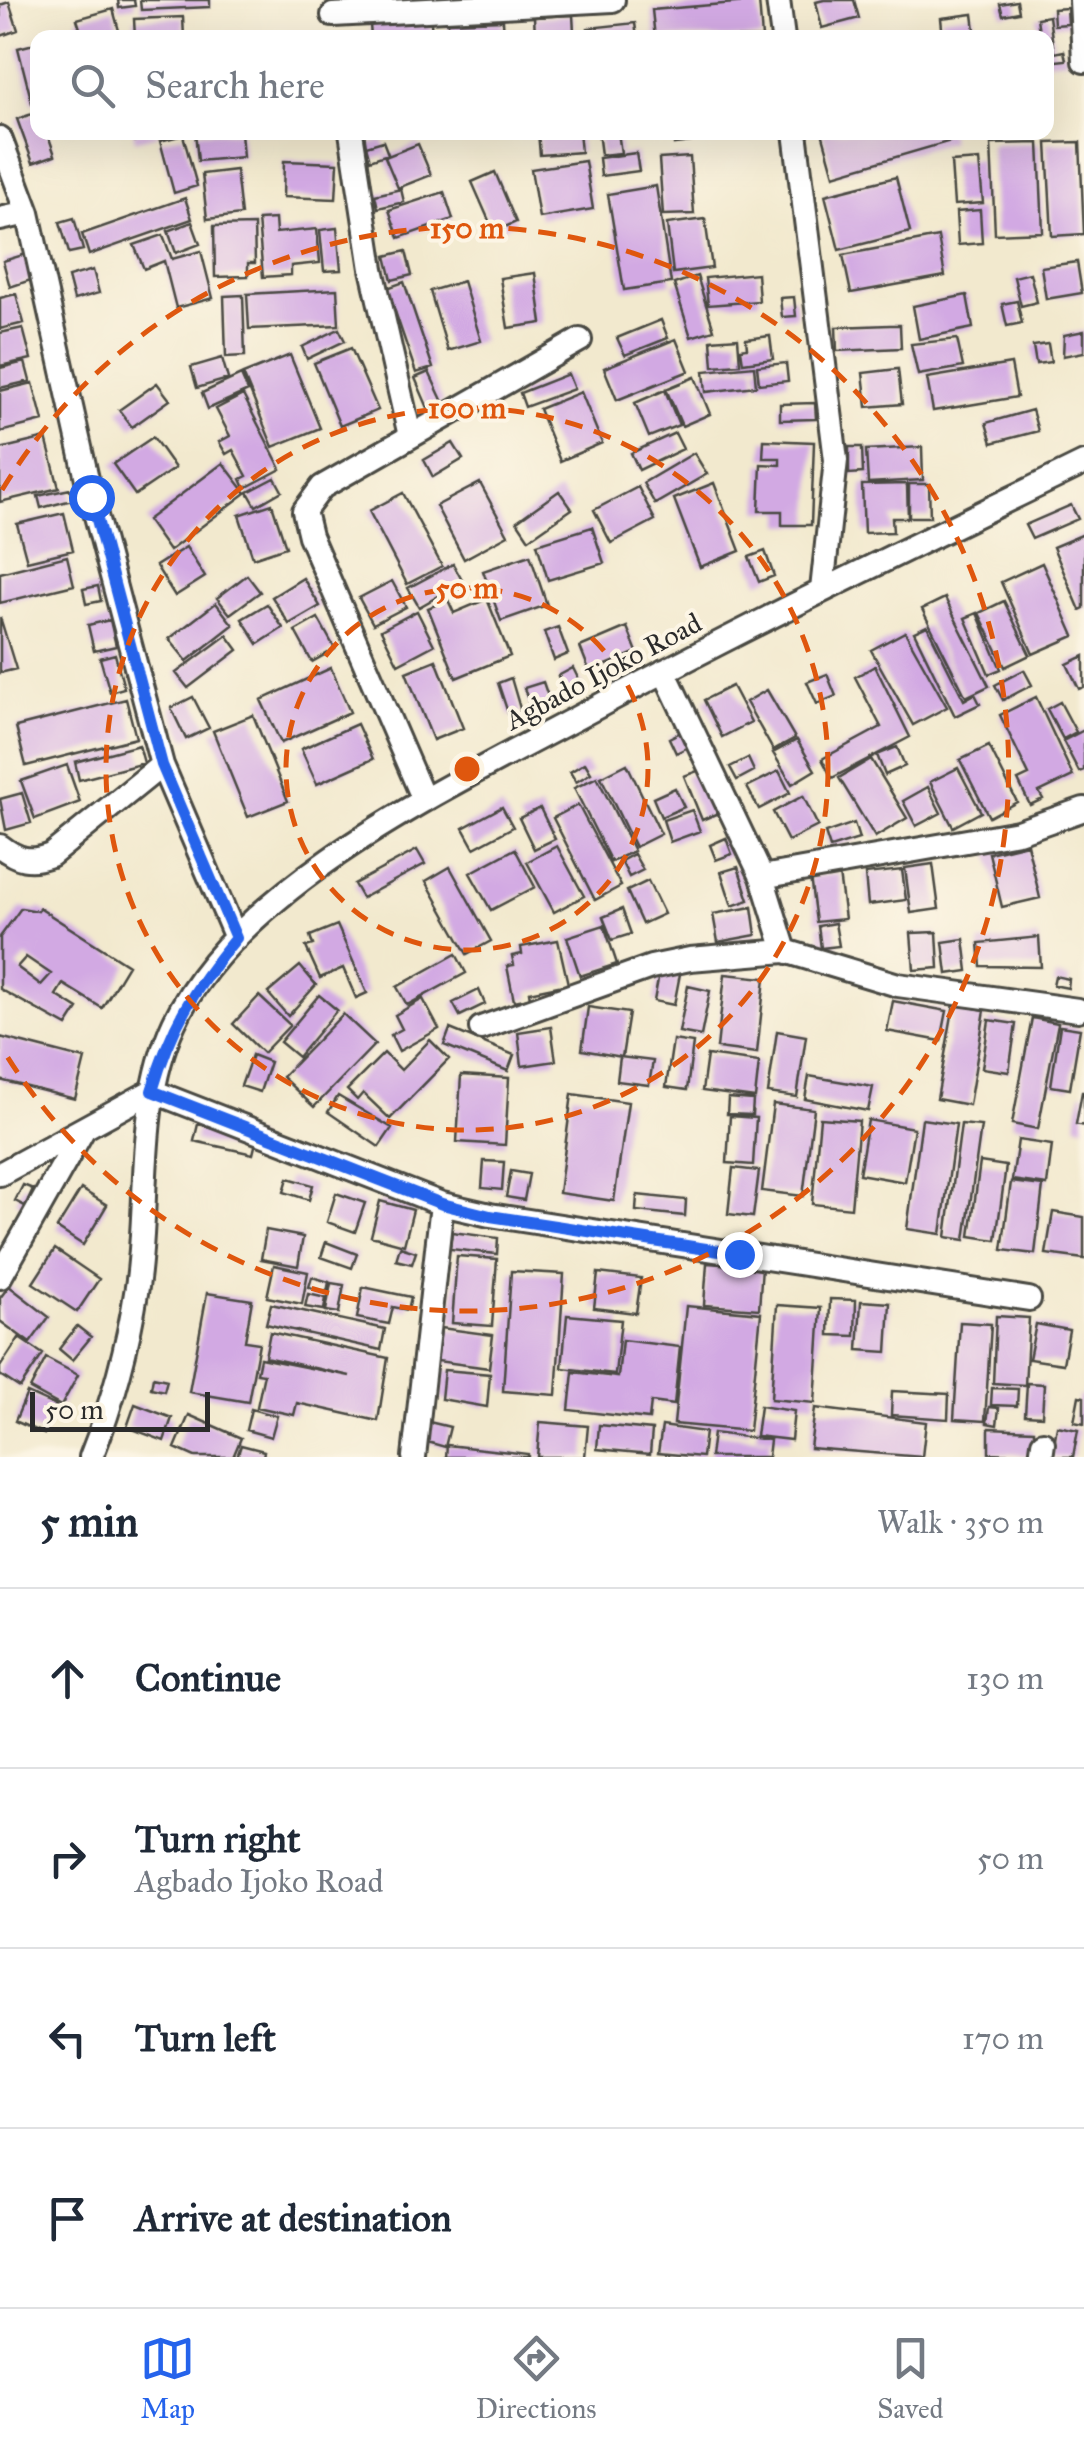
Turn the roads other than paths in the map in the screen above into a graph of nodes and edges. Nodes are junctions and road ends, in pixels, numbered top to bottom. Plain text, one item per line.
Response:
1 (613, 0) edge
2 (778, 0) edge
3 (1081, 0) edge
4 (334, 18) edge
5 (782, 30) edge
6 (1084, 62) edge
7 (0, 138) edge
8 (352, 140) edge
9 (795, 140) edge
10 (28, 213) junction
11 (0, 219) edge
12 (580, 340) dead end
13 (410, 436) junction
14 (1084, 463) edge
15 (822, 590) junction
16 (664, 670) junction
17 (162, 765) junction
18 (424, 800) junction
19 (1084, 808) edge
20 (0, 846) edge
21 (762, 876) junction
22 (236, 938) junction
23 (785, 952) junction
24 (1078, 1010) dead end
25 (482, 1028) dead end
26 (152, 1091) junction
27 (83, 1130) junction
28 (0, 1174) edge
29 (442, 1204) junction
30 (0, 1276) edge
31 (1029, 1299) dead end
32 (91, 1457) edge
33 (414, 1457) edge

1 - 4 street
2 - 5 street
3 - 6 street
7 - 10 street
8 - 13 street
9 - 15 street
10 - 11 street
10 - 17 street
12 - 13 street
13 - 18 street
14 - 15 street, Agbado Ijoko Road
15 - 16 street, Agbado Ijoko Road
16 - 18 street, Agbado Ijoko Road
16 - 21 street
17 - 20 street
17 - 22 street
18 - 22 street, Agbado Ijoko Road
19 - 21 street
21 - 23 street
22 - 26 street, Agbado Ijoko Road
23 - 24 street
23 - 25 street
26 - 27 street
26 - 29 street
26 - 32 street, Agbado Ijoko Road
27 - 28 street
27 - 30 street
29 - 31 street
29 - 33 street

